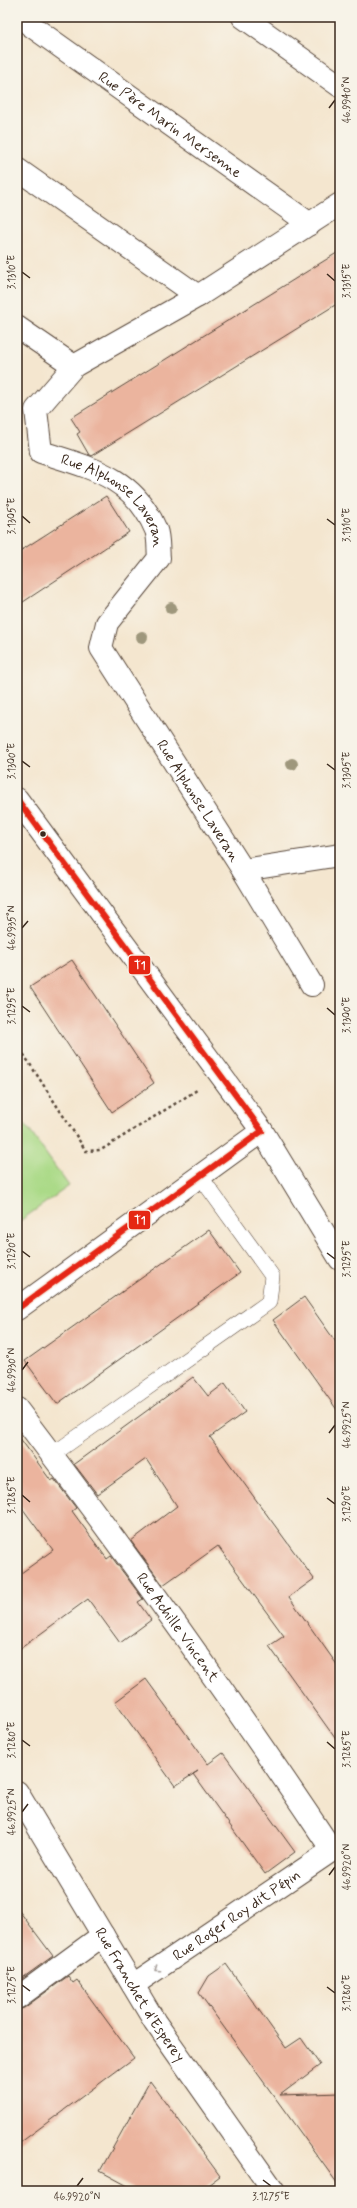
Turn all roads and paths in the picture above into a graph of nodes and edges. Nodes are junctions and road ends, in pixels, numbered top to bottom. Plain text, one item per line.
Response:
1 (243, 17) edge
2 (31, 25) edge
3 (340, 86) edge
4 (17, 169) edge
5 (340, 204) edge
6 (310, 224) junction
7 (198, 296) junction
8 (17, 327) edge
9 (74, 366) junction
10 (17, 799) edge
11 (340, 855) edge
12 (243, 870) junction
13 (312, 985) dead end
14 (17, 1044) edge
15 (221, 1074) junction
16 (262, 1131) junction
17 (200, 1176) junction
18 (340, 1259) edge
19 (17, 1309) edge
20 (17, 1410) edge
21 (52, 1455) junction
22 (17, 1792) edge
23 (336, 1847) edge
24 (103, 1935) junction
25 (133, 1986) junction
26 (17, 1998) edge
27 (274, 2191) edge

1 - 3 street
2 - 6 street, Rue Père Marin Mersenne
4 - 7 street
5 - 6 street, Rue Alphonse Laveran
6 - 7 street, Rue Alphonse Laveran
7 - 9 street, Rue Alphonse Laveran
8 - 9 street
9 - 12 street, Rue Alphonse Laveran
10 - 15 street
11 - 12 street, Rue Alphonse Laveran
12 - 13 street
14 - 15 path
15 - 16 street
16 - 17 street
16 - 18 street
17 - 19 street
17 - 21 lane
20 - 21 street, Rue Achille Vincent
21 - 23 street, Rue Achille Vincent
22 - 24 street, Rue Franchet d'Esperey
23 -> 25 street, Rue Roger Roy dit Pépin
24 - 25 street, Rue Franchet d'Esperey
24 - 26 street
25 - 27 street, Rue Franchet d'Esperey

